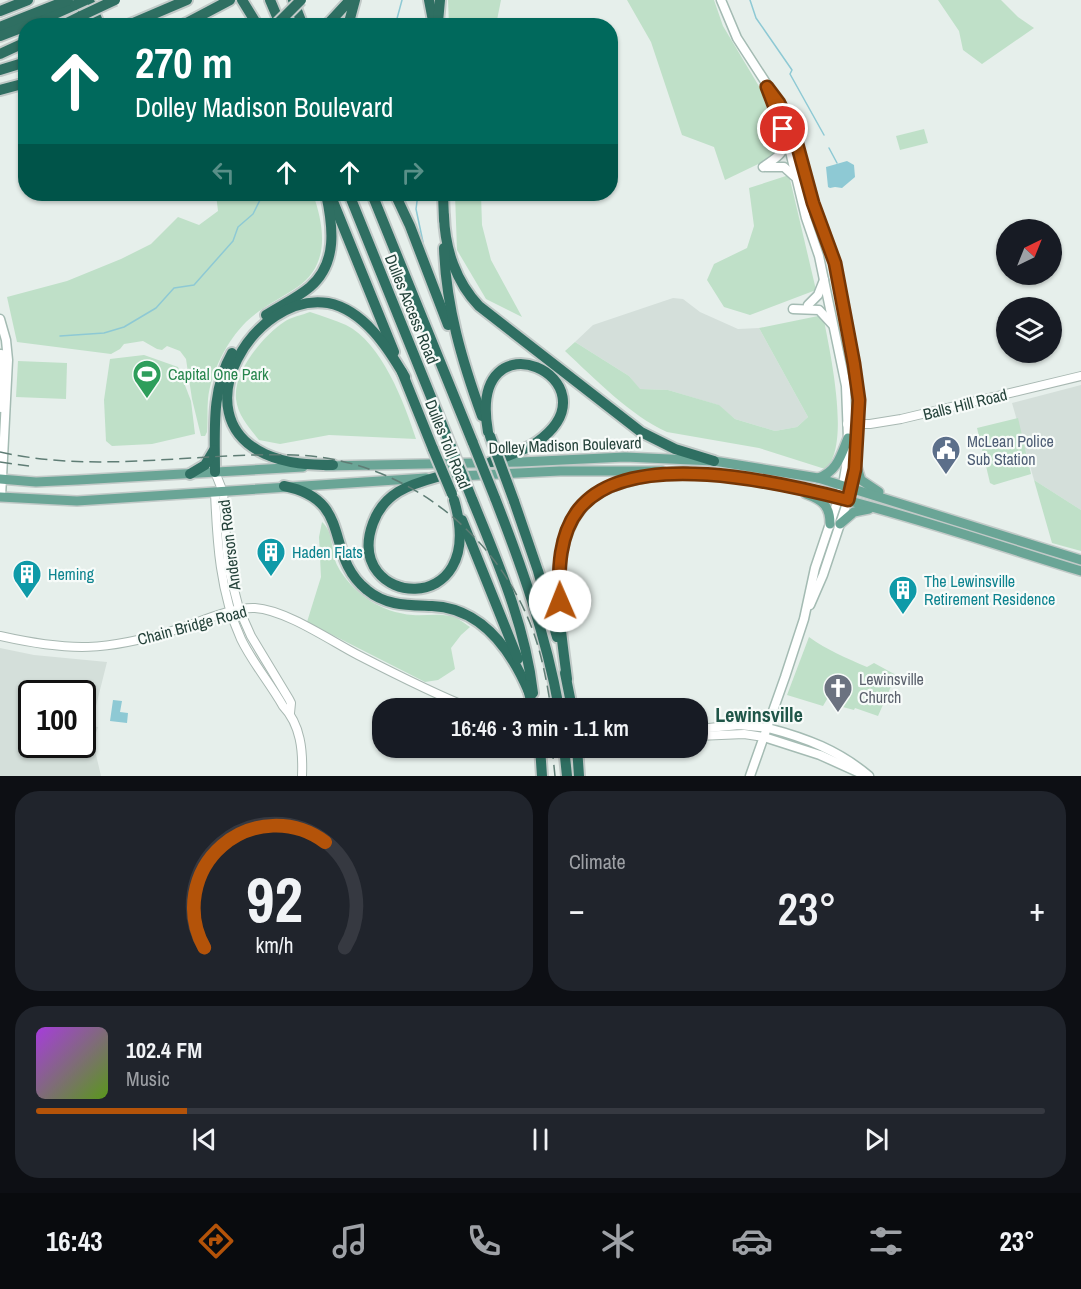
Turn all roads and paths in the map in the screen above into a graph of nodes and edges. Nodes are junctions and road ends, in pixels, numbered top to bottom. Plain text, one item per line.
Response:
1 (28, 0) edge
2 (88, 0) edge
3 (115, 0) edge
4 (230, 0) edge
5 (242, 0) edge
6 (251, 0) edge
7 (270, 0) edge
8 (293, 0) edge
9 (301, 0) edge
10 (350, 0) edge
11 (355, 0) edge
12 (429, 0) edge
13 (440, 0) edge
14 (721, 0) edge
15 (185, 1) edge
16 (74, 2) edge
17 (0, 11) edge
18 (27, 18) edge
19 (43, 18) edge
20 (77, 18) edge
21 (85, 18) edge
22 (96, 18) edge
23 (145, 18) edge
24 (196, 18) edge
25 (254, 18) edge
26 (257, 18) edge
27 (278, 18) edge
28 (283, 18) edge
29 (300, 18) edge
30 (333, 18) edge
31 (350, 18) edge
32 (434, 18) edge
33 (437, 18) edge
34 (18, 21) edge
35 (0, 27) edge
36 (18, 29) edge
37 (0, 36) edge
38 (18, 46) edge
39 (0, 54) edge
40 (18, 63) edge
41 (0, 68) edge
42 (18, 85) edge
43 (767, 87) junction
44 (0, 90) edge
45 (783, 129) junction
46 (799, 186) junction
47 (329, 201) edge
48 (331, 201) edge
49 (352, 201) edge
50 (375, 201) edge
51 (398, 201) edge
52 (443, 201) edge
53 (444, 216) junction
54 (824, 280) junction
55 (808, 305) dead end
56 (793, 309) dead end
57 (0, 319) edge
58 (833, 325) junction
59 (1, 354) edge
60 (465, 370) junction
61 (1081, 376) edge
62 (405, 377) junction
63 (5, 417) junction
64 (847, 424) junction
65 (858, 424) junction
66 (489, 434) junction
67 (848, 438) junction
68 (215, 444) junction
69 (714, 461) junction
70 (491, 462) junction
71 (856, 464) junction
72 (333, 465) junction
73 (214, 472) junction
74 (686, 472) junction
75 (190, 474) junction
76 (437, 477) junction
77 (818, 478) junction
78 (1, 479) edge
79 (784, 485) junction
80 (284, 486) junction
81 (847, 486) junction
82 (219, 492) junction
83 (0, 497) edge
84 (453, 497) junction
85 (843, 499) junction
86 (894, 501) junction
87 (0, 502) edge
88 (875, 508) junction
89 (830, 524) junction
90 (840, 524) junction
91 (1081, 560) edge
92 (1050, 562) junction
93 (1081, 572) edge
94 (1081, 576) edge
95 (236, 612) junction
96 (804, 619) junction
97 (0, 636) edge
98 (567, 679) junction
99 (529, 692) junction
100 (448, 698) edge
101 (531, 698) edge
102 (533, 698) edge
103 (557, 698) edge
104 (570, 698) edge
105 (708, 728) edge
106 (768, 728) junction
107 (708, 736) edge
108 (764, 737) junction
109 (541, 758) edge
110 (566, 758) edge
111 (578, 758) edge
112 (302, 776) edge
113 (542, 776) edge
114 (567, 776) edge
115 (579, 776) edge
116 (750, 776) edge
117 (868, 776) edge

1 - 17 highway
2 - 16 highway, bridge
2 - 22 highway
3 - 20 highway, bridge
4 - 24 highway
5 - 25 highway
6 - 26 highway
7 - 27 highway
8 - 29 highway
9 - 28 highway, bridge
10 - 30 highway
11 - 31 highway
12 - 32 highway
13 - 33 highway
14 - 43 main road
15 - 23 highway
16 - 18 highway
16 - 19 highway
16 - 21 highway
34 - 35 highway
36 - 37 highway
38 - 39 highway
40 - 41 highway
42 - 44 highway
43 - 45 main road
43 - 65 main road
45 - 46 main road
45 - 46 main road
46 - 54 main road
47 - 68 highway
48 - 62 highway, Dulles Toll Road
49 - 102 highway, Dulles Access Road, bridge
50 - 103 highway, Dulles Access Road, bridge
51 - 60 highway
52 - 53 highway
53 - 60 highway
53 - 69 highway
54 - 55 main road
54 - 58 main road
56 - 58 main road
57 - 63 main road
58 - 64 main road
59 - 63 main road
60 - 66 highway
61 - 65 street, Balls Hill Road
62 - 72 highway
62 - 84 highway, Dulles Toll Road, bridge
63 - 78 main road
64 - 65 street, Balls Hill Road
64 - 67 main road
65 - 71 main road
66 - 70 highway
66 - 98 highway, bridge
67 - 77 main road
67 - 81 main road
68 - 73 highway
68 - 75 highway
69 - 70 main road, Dolley Madison Boulevard
69 - 77 main road, Dolley Madison Boulevard
70 - 72 main road, Dolley Madison Boulevard
71 - 81 main road
71 - 86 main road
72 - 73 main road, Dolley Madison Boulevard
73 - 75 main road, Dolley Madison Boulevard
73 - 82 main road
74 - 76 main road, Dolley Madison Boulevard
74 - 79 main road, Dolley Madison Boulevard
74 - 98 highway
75 - 78 main road, Dolley Madison Boulevard
76 - 80 main road, Dolley Madison Boulevard
76 - 84 highway
77 - 81 main road, Dolley Madison Boulevard
78 - 83 main road
79 - 85 main road, Dolley Madison Boulevard
79 - 89 main road
80 - 82 main road, Dolley Madison Boulevard
80 - 99 highway
81 - 85 main road
81 - 86 main road, Dolley Madison Boulevard
82 - 83 main road, Dolley Madison Boulevard
82 - 95 street, Anderson Road
83 - 87 street
84 - 99 highway, Dulles Toll Road
85 - 88 main road, Dolley Madison Boulevard
85 - 89 main road
85 - 90 main road
86 - 91 main road, Dolley Madison Boulevard
88 - 90 main road
88 - 92 main road, Dolley Madison Boulevard
89 - 96 main road
90 - 96 main road
92 - 93 main road, Dolley Madison Boulevard
92 - 94 main road
95 - 97 street, Chain Bridge Road
95 - 100 street, Chain Bridge Road
95 - 112 street, Anderson Road
96 - 106 main road
98 - 104 highway
99 - 101 highway, Dulles Toll Road
105 - 106 street
106 - 108 main road
106 - 117 main road
107 - 108 street
108 - 116 main road
108 - 117 main road
109 - 113 highway
110 - 114 highway
111 - 115 highway

